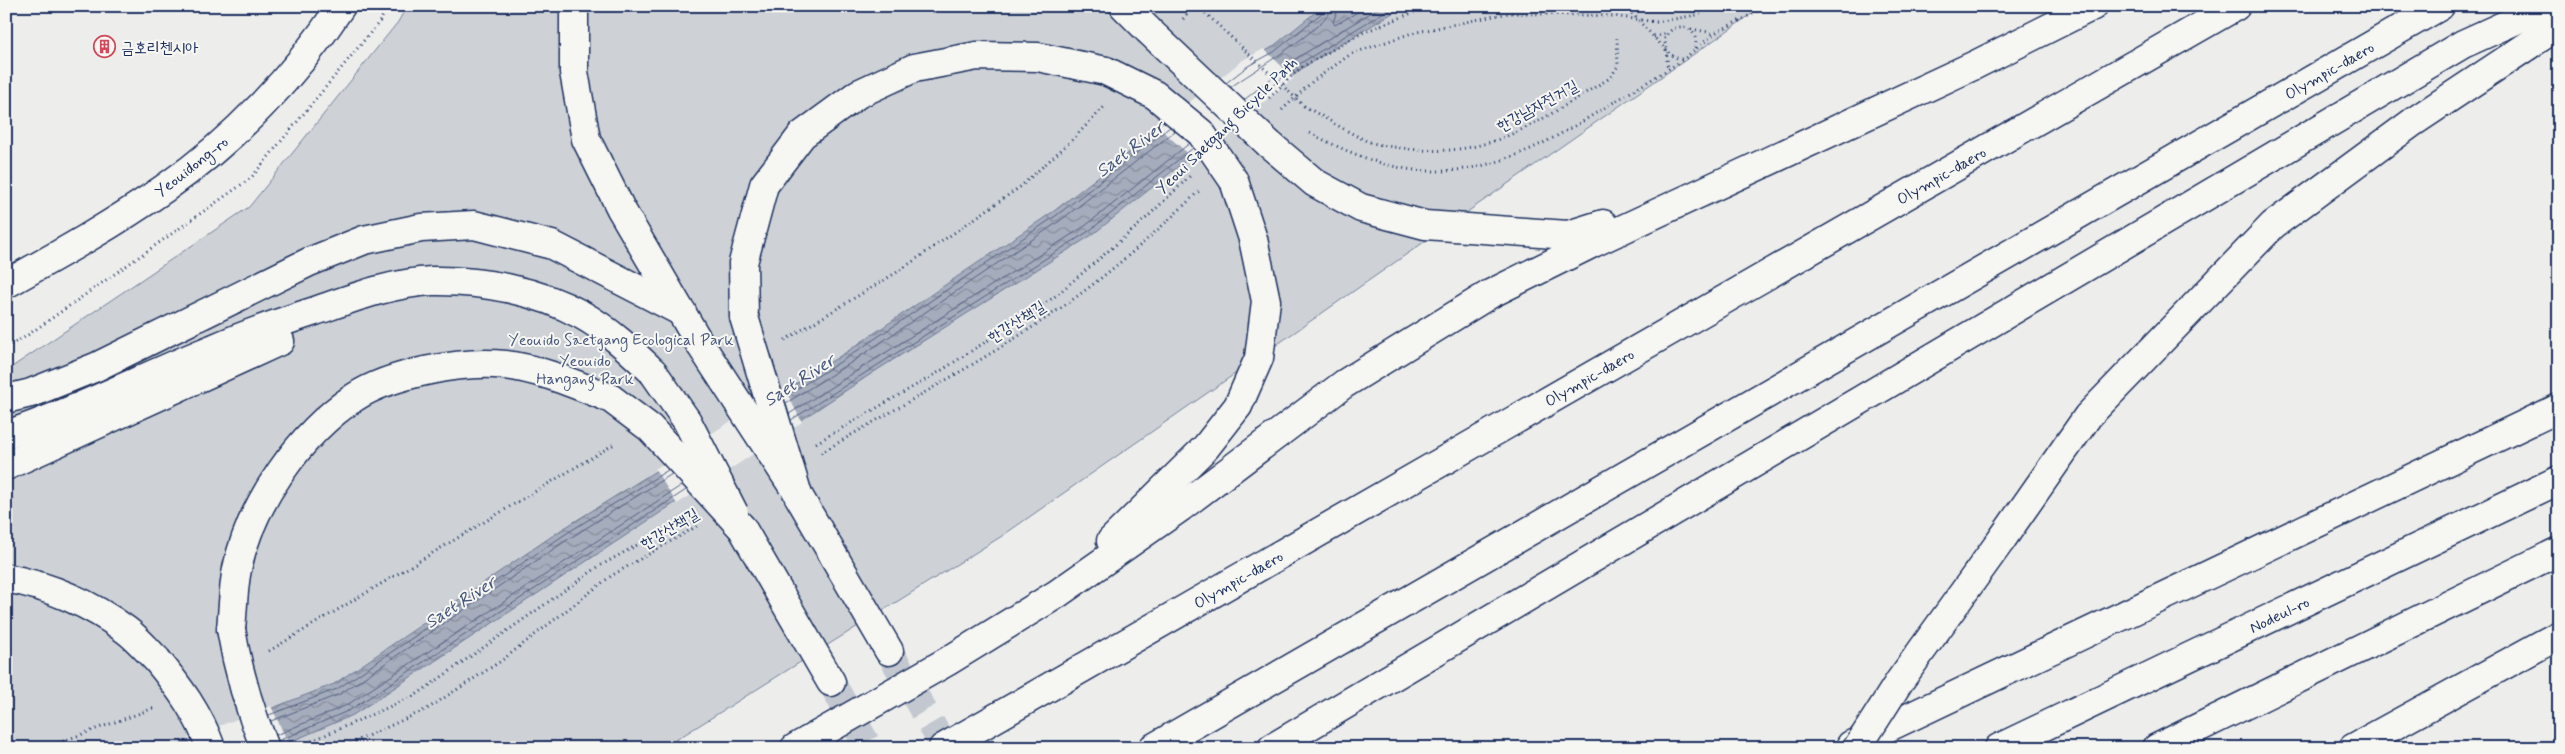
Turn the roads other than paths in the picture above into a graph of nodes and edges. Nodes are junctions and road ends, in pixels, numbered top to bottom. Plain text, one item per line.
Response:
1 (341, 6) edge
2 (574, 6) edge
3 (1124, 6) edge
4 (2093, 6) edge
5 (2236, 6) edge
6 (2440, 6) edge
7 (2547, 6) edge
8 (2559, 24) edge
9 (1698, 195) junction
10 (6, 284) edge
11 (486, 285) junction
12 (682, 312) junction
13 (6, 399) edge
14 (2559, 408) edge
15 (6, 435) edge
16 (6, 466) edge
17 (2559, 480) edge
18 (798, 495) junction
19 (742, 528) junction
20 (2559, 551) edge
21 (6, 578) edge
22 (1057, 594) junction
23 (2559, 635) edge
24 (888, 651) tunnel mouth
25 (831, 682) tunnel mouth
26 (211, 748) edge
27 (265, 748) edge
28 (795, 748) edge
29 (943, 748) edge
30 (1153, 748) edge
31 (1272, 748) edge
32 (1845, 748) edge
33 (1857, 748) edge
34 (1999, 748) edge
35 (2157, 748) edge
36 (2353, 748) edge

1 - 10 main road, Yeouidong-ro
2 - 12 main road
3 - 9 main road, bridge
4 - 9 main road
5 - 29 main road, Olympic-daero
6 - 30 main road, Olympic-daero
7 - 31 main road
8 - 33 main road, bridge
9 - 22 main road
11 - 15 main road
11 - 16 main road
11 - 19 main road, bridge
12 - 13 main road
12 - 18 main road, bridge
14 - 32 main road
17 - 34 main road, Nodeul-ro
18 - 22 main road, bridge
18 - 24 main road
19 - 25 main road
19 - 27 main road, bridge
20 - 35 main road
21 - 26 main road, bridge
22 - 28 main road
23 - 36 main road

